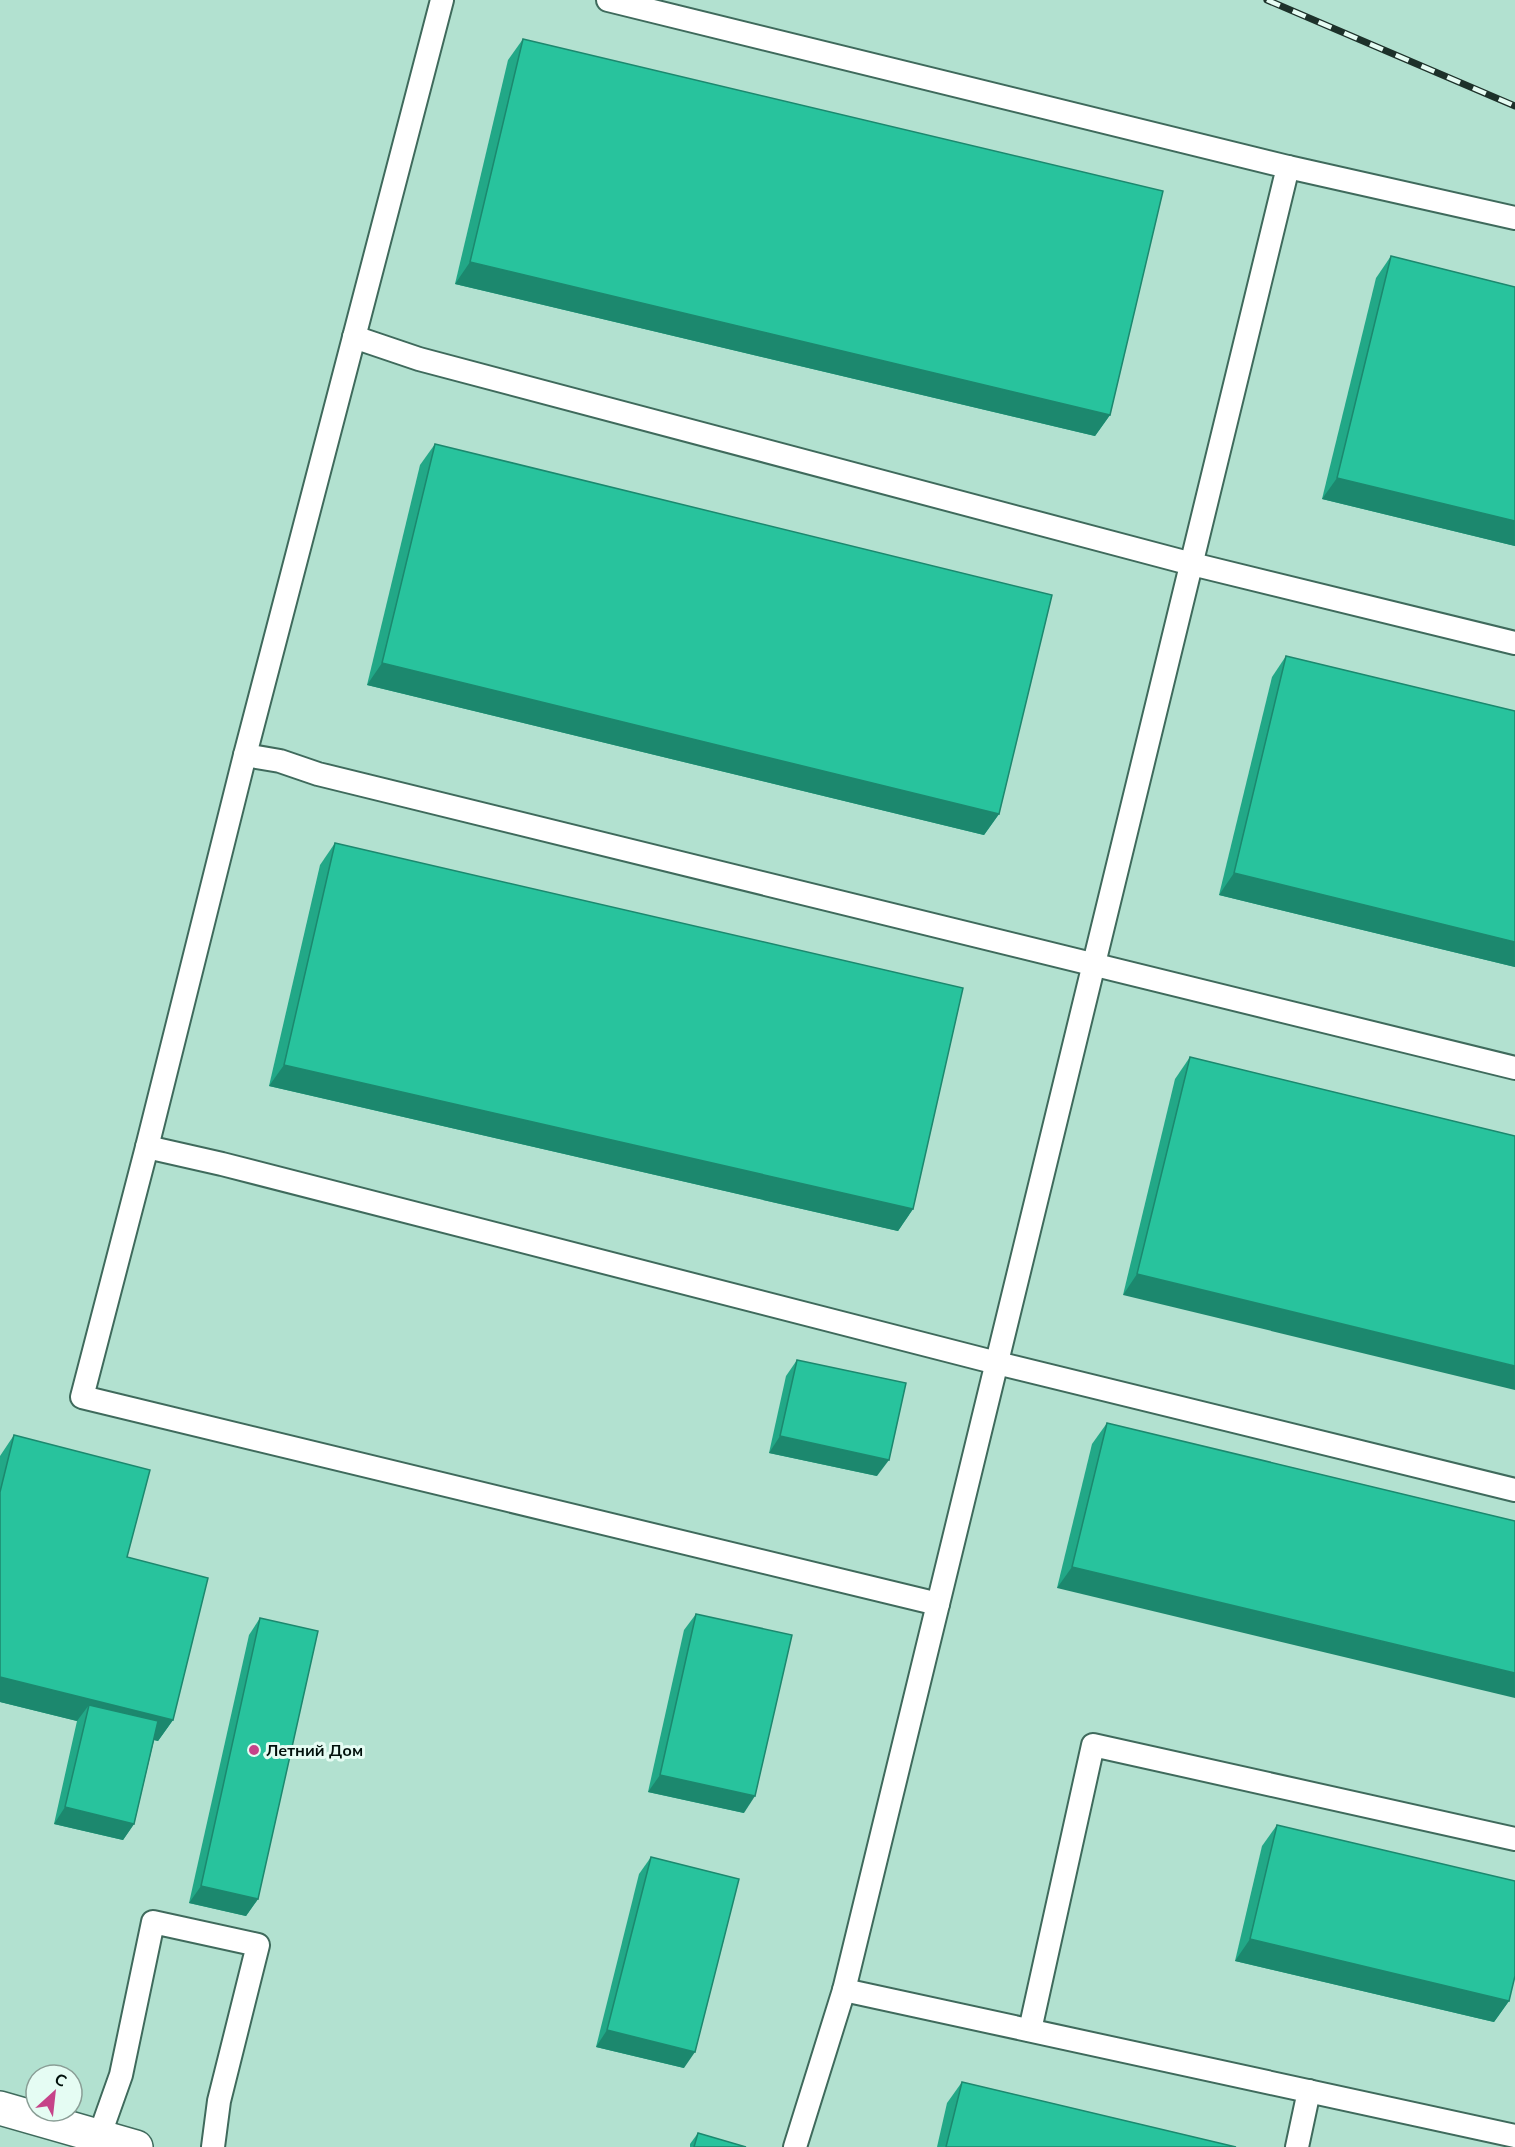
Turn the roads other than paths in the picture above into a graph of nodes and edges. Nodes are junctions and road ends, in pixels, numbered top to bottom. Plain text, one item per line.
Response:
1 (442, 0) edge
2 (608, 0) edge
3 (1288, 166) junction
4 (1515, 218) edge
5 (354, 338) junction
6 (1192, 564) junction
7 (1515, 643) edge
8 (244, 755) junction
9 (1094, 965) junction
10 (1515, 1068) edge
11 (147, 1147) junction
12 (997, 1363) junction
13 (1515, 1490) edge
14 (938, 1604) junction
15 (1515, 1839) edge
16 (844, 1990) junction
17 (1030, 2030) junction
18 (1309, 2091) junction
19 (0, 2108) edge
20 (1515, 2136) edge
21 (99, 2137) junction
22 (136, 2147) edge
23 (213, 2147) edge
24 (795, 2147) edge
25 (1297, 2147) edge

1 - 5 lane
2 - 3 lane
3 - 4 lane
3 - 6 lane
5 - 6 lane
5 - 8 lane
6 - 7 lane
6 - 9 lane
8 - 9 lane
8 - 11 lane
9 - 10 lane
9 - 12 lane
11 - 12 lane
11 - 14 lane
12 - 13 lane
12 - 14 lane
14 - 16 lane
15 - 17 lane
16 - 17 lane
16 - 24 lane
17 - 18 lane
18 - 20 lane
18 - 25 lane
19 - 21 street
21 - 22 street
21 - 23 lane

